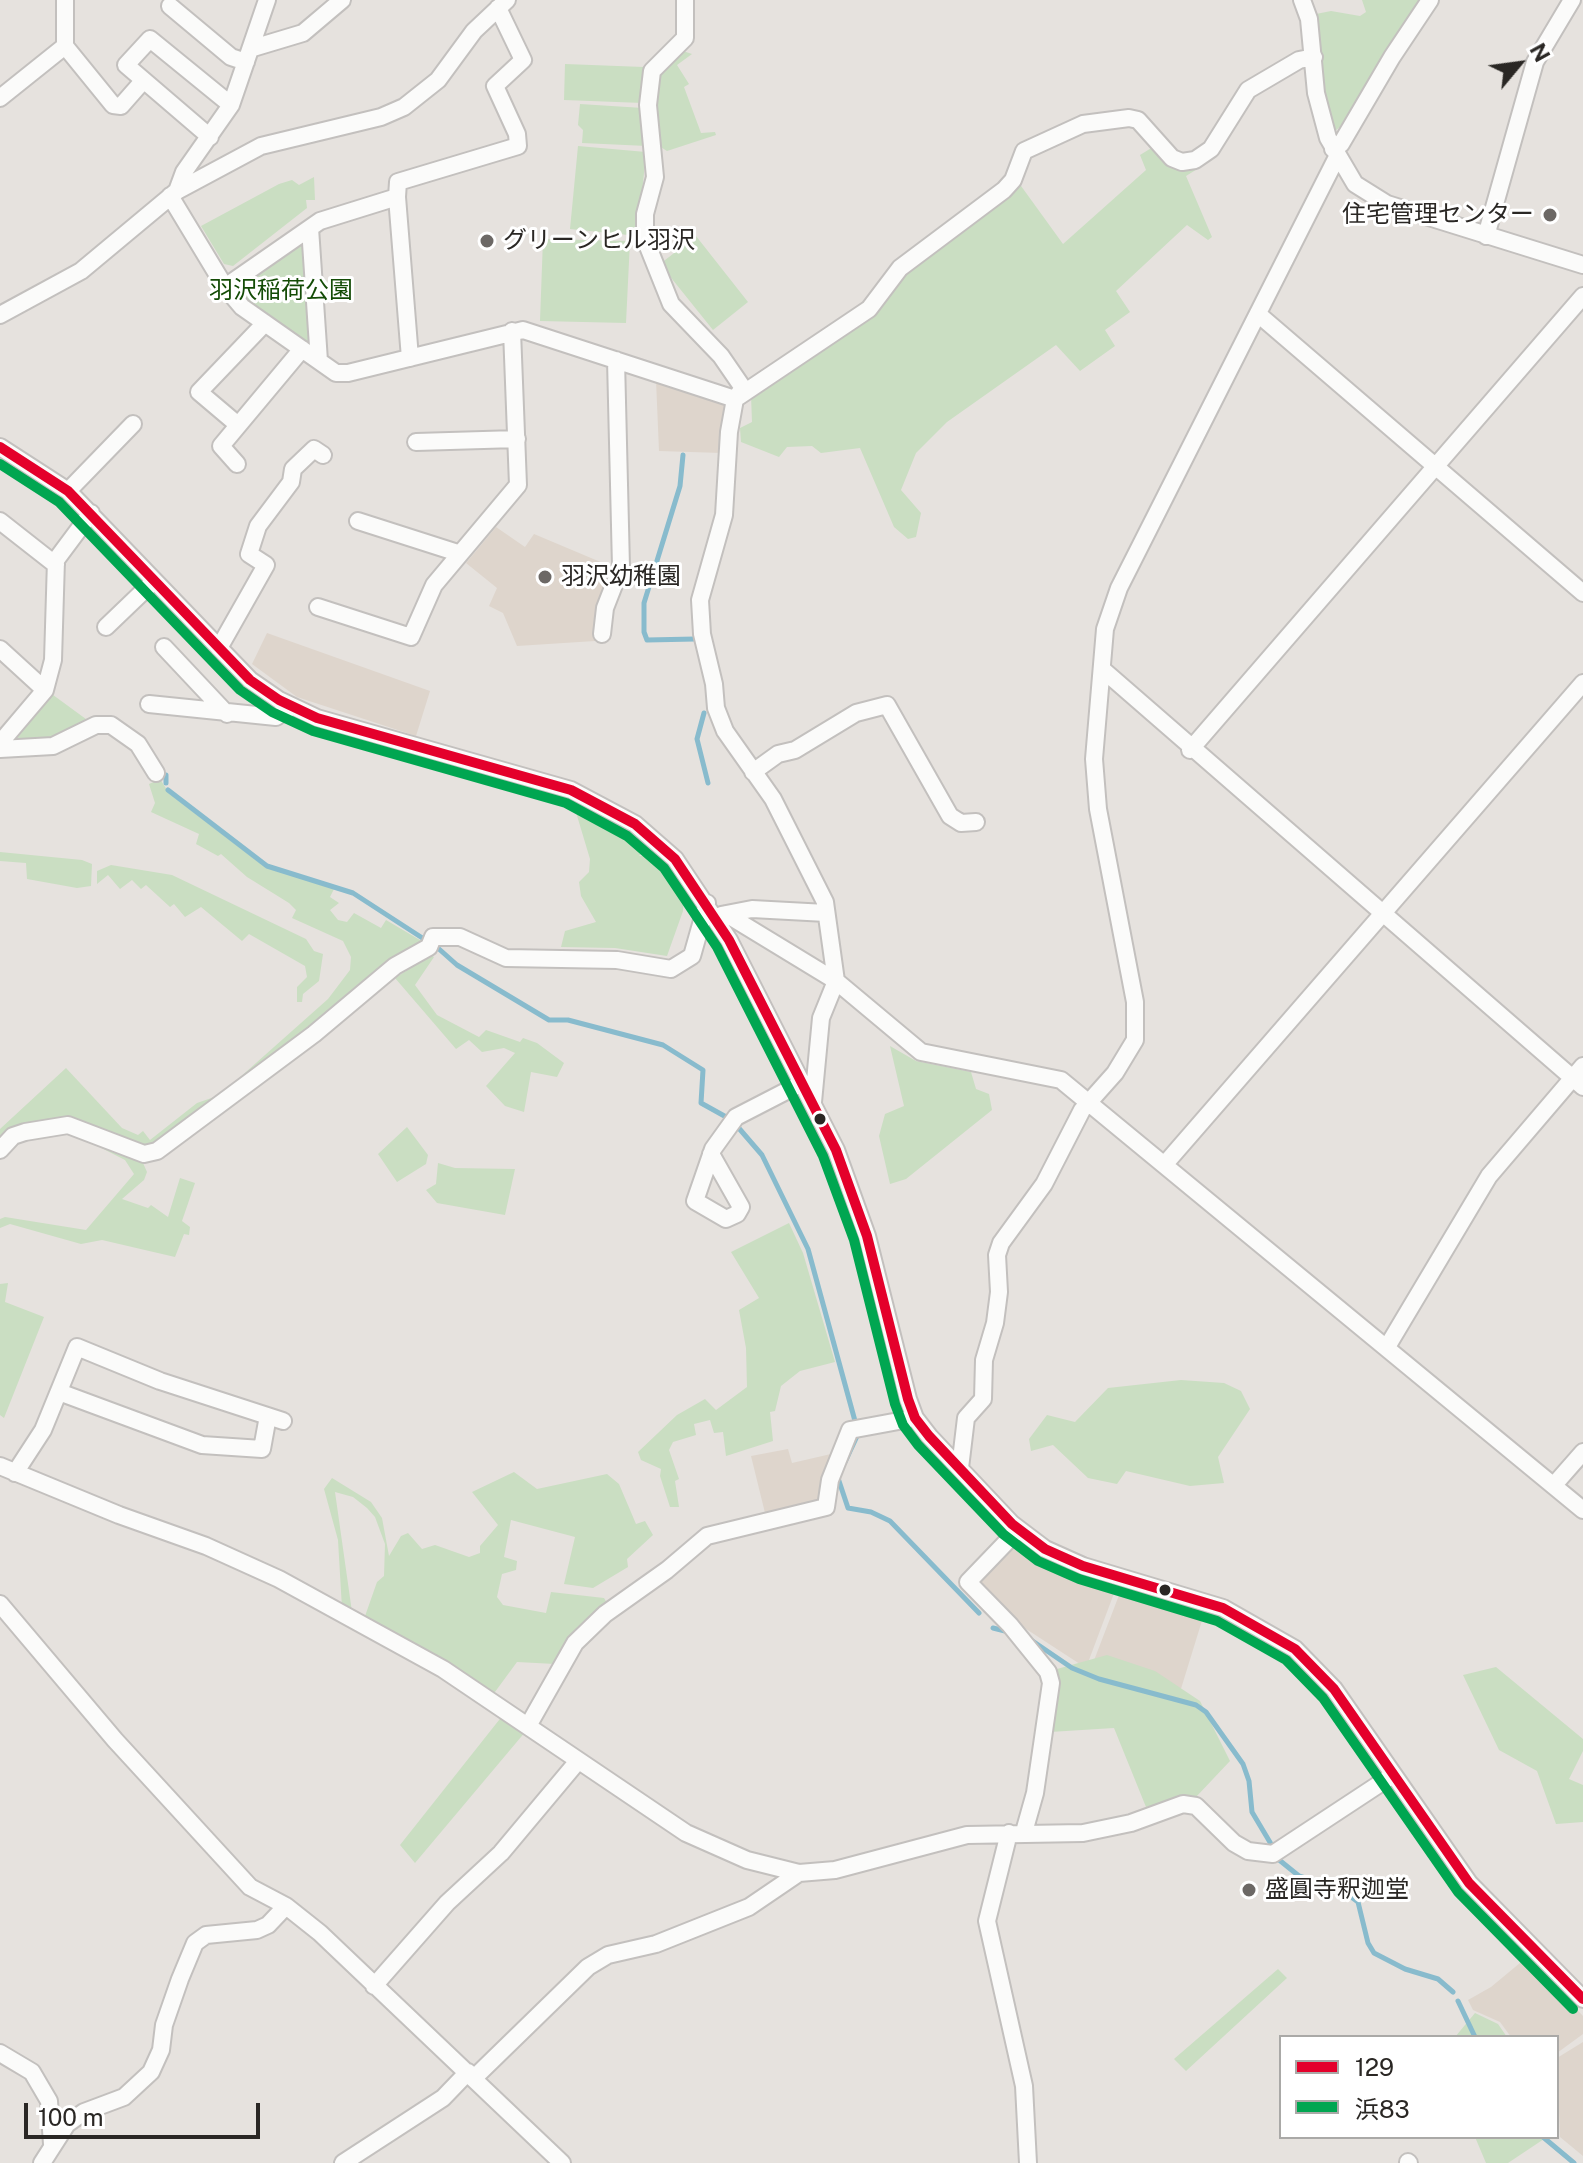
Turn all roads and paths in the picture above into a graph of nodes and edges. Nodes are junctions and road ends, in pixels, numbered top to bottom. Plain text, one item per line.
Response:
1 (65, 0) edge
2 (267, 0) edge
3 (342, 0) edge
4 (685, 0) edge
5 (1302, 0) edge
6 (1430, 0) edge
7 (1572, 0) edge
8 (502, 4) edge
9 (170, 6) dead end
10 (65, 46) junction
11 (250, 55) junction
12 (1314, 57) junction
13 (143, 81) junction
14 (0, 98) edge
15 (231, 105) junction
16 (210, 137) junction
17 (1335, 153) junction
18 (174, 194) junction
19 (397, 197) junction
20 (310, 228) junction
21 (1486, 236) junction
22 (1583, 265) edge
23 (225, 287) junction
24 (1583, 296) edge
25 (1258, 314) junction
26 (0, 315) edge
27 (265, 323) junction
28 (512, 331) junction
29 (302, 349) junction
30 (410, 358) junction
31 (616, 360) junction
32 (319, 361) junction
33 (735, 399) junction
34 (133, 424) dead end
35 (238, 425) junction
36 (517, 439) junction
37 (416, 442) dead end
38 (0, 447) edge
39 (323, 455) dead end
40 (237, 464) dead end
41 (1436, 468) junction
42 (68, 491) junction
43 (91, 513) junction
44 (0, 521) edge
45 (358, 521) dead end
46 (458, 553) junction
47 (56, 565) junction
48 (154, 581) junction
49 (1583, 593) edge
50 (318, 607) dead end
51 (106, 627) dead end
52 (602, 634) dead end
53 (164, 647) dead end
54 (219, 648) junction
55 (0, 649) edge
56 (1102, 669) junction
57 (1583, 683) edge
58 (45, 690) junction
59 (149, 704) dead end
60 (291, 707) junction
61 (227, 714) junction
62 (0, 746) edge
63 (1190, 750) junction
64 (753, 772) junction
65 (156, 773) dead end
66 (976, 822) dead end
67 (716, 911) junction
68 (826, 913) junction
69 (1381, 915) junction
70 (836, 981) junction
71 (1579, 1077) edge
72 (802, 1083) junction
73 (1088, 1102) junction
74 (813, 1104) junction
75 (0, 1150) edge
76 (711, 1154) dead end
77 (1165, 1164) junction
78 (1387, 1347) junction
79 (59, 1392) junction
80 (915, 1418) junction
81 (1583, 1452) edge
82 (960, 1468) junction
83 (8, 1469) edge
84 (1554, 1485) junction
85 (1583, 1510) edge
86 (1018, 1530) junction
87 (0, 1604) edge
88 (528, 1726) junction
89 (578, 1761) junction
90 (1393, 1775) junction
91 (1017, 1832) junction
92 (799, 1873) junction
93 (286, 1906) junction
94 (374, 1986) junction
95 (1583, 1999) edge
96 (0, 2053) edge
97 (471, 2075) junction
98 (52, 2144) junction
99 (42, 2163) edge
100 (343, 2163) edge
101 (562, 2163) edge
102 (1028, 2163) edge

1 - 10 street
2 - 11 street
3 - 11 street
4 - 33 street
5 - 12 street
6 - 17 street
7 - 21 street
8 - 18 street
8 - 19 street
9 - 11 street
10 - 13 street
10 - 14 street
11 - 15 street
12 - 17 street
12 - 33 street
13 - 15 street
13 - 16 street
15 - 16 street
16 - 18 street
17 - 21 street
17 - 25 street
18 - 23 street
18 - 26 street
19 - 20 street
19 - 30 street
20 - 23 street
20 - 32 street
21 - 22 street
23 - 27 street
24 - 41 street
25 - 41 street
25 - 56 street
27 - 29 street
27 - 35 street
28 - 30 street
28 - 31 street
28 - 36 street
29 - 32 street
29 - 35 street
30 - 32 street
31 - 33 street
31 - 52 street
33 - 64 street
34 - 42 street
35 - 40 street
36 - 37 street
36 - 46 street
38 - 42 street
39 - 54 street
41 - 49 street
41 - 63 street
42 - 43 street
43 - 47 street
43 - 48 street
44 - 47 street
45 - 46 street
46 - 50 street
47 - 58 street
48 - 51 street
48 - 54 street
53 - 61 street
54 - 60 street
55 - 58 street
56 - 63 street
56 - 73 street
57 - 69 street
58 - 62 street
59 - 61 street
60 - 61 street
60 - 67 street
62 - 65 street
63 - 69 street
64 - 66 street
64 - 68 street
67 - 68 street
67 - 70 street
67 - 72 street
67 - 75 street
68 - 70 street
69 - 71 street
69 - 77 street
70 - 73 street
70 - 74 street
71 - 78 street
72 - 74 street
72 - 76 street
73 - 77 street
73 - 82 street
74 - 80 street
77 - 78 street
78 - 84 street
79 - 79 street
79 - 83 street
80 - 82 street
80 - 88 street
81 - 84 street
82 - 86 street
83 - 88 street
84 - 85 street
86 - 90 street
86 - 91 street
87 - 93 street
88 - 89 street
89 - 92 street
89 - 94 street
90 - 91 street
90 - 95 street
91 - 92 street
91 - 102 street
92 - 97 street
93 - 94 street
93 - 98 street
94 - 97 street
96 - 98 street
97 - 100 street
97 - 101 street
98 - 99 street

